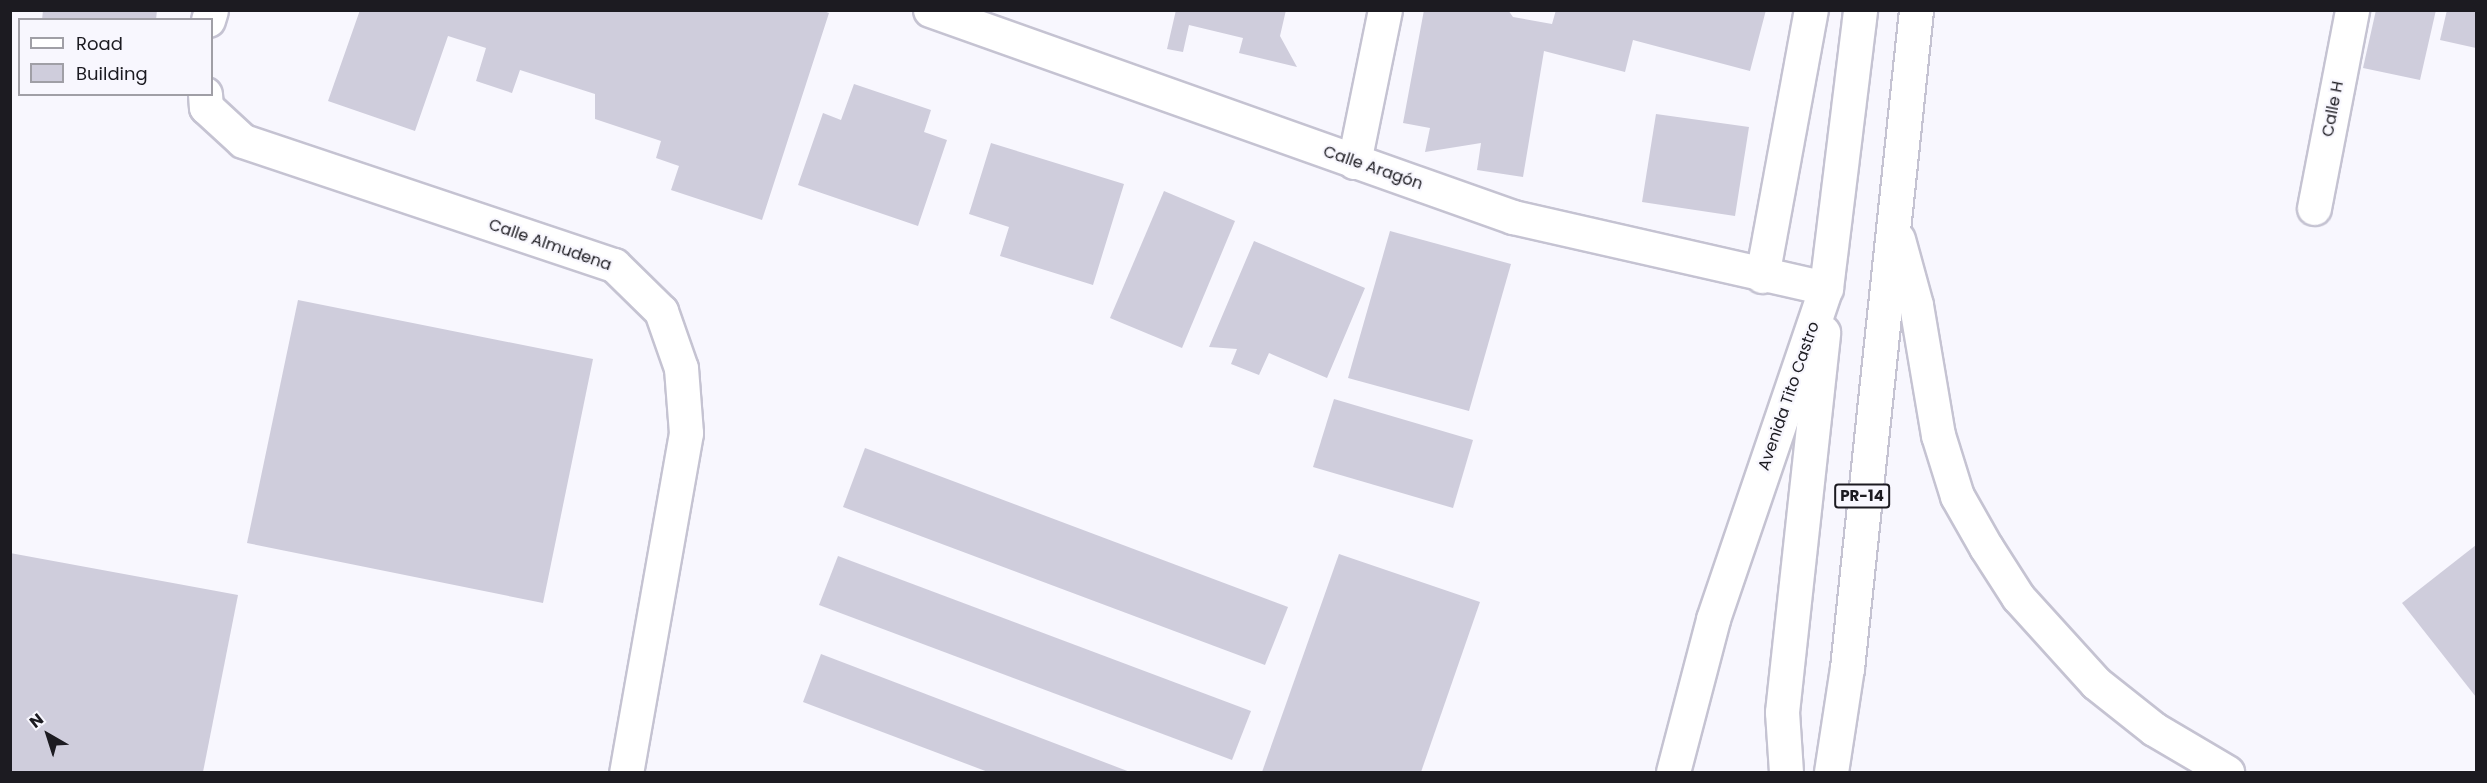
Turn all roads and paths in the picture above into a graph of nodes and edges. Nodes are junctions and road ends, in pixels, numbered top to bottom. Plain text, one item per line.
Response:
1 (930, 10) edge
2 (1385, 10) edge
3 (1811, 10) edge
4 (1860, 10) edge
5 (1916, 10) edge
6 (2352, 10) edge
7 (996, 22) edge
8 (205, 96) edge
9 (1354, 162) junction
10 (2314, 208) dead end
11 (1892, 220) junction
12 (1762, 276) junction
13 (1826, 288) junction
14 (626, 772) edge
15 (1672, 772) edge
16 (1786, 772) edge
17 (1831, 772) edge
18 (2228, 772) edge

1 - 7 main road, Calle Aragón
2 - 9 main road
3 - 12 main road
4 - 13 main road, Avenida Tito Castro
5 - 11 main road, PR-14
6 - 10 main road, Calle H
7 - 9 main road, Calle Aragón
8 - 14 main road, Calle Almudena
9 - 12 main road, Calle Aragón
11 - 17 main road, PR-14
11 - 18 main road
12 - 13 main road, Calle Aragón
13 - 15 main road, Avenida Tito Castro
13 - 16 main road

